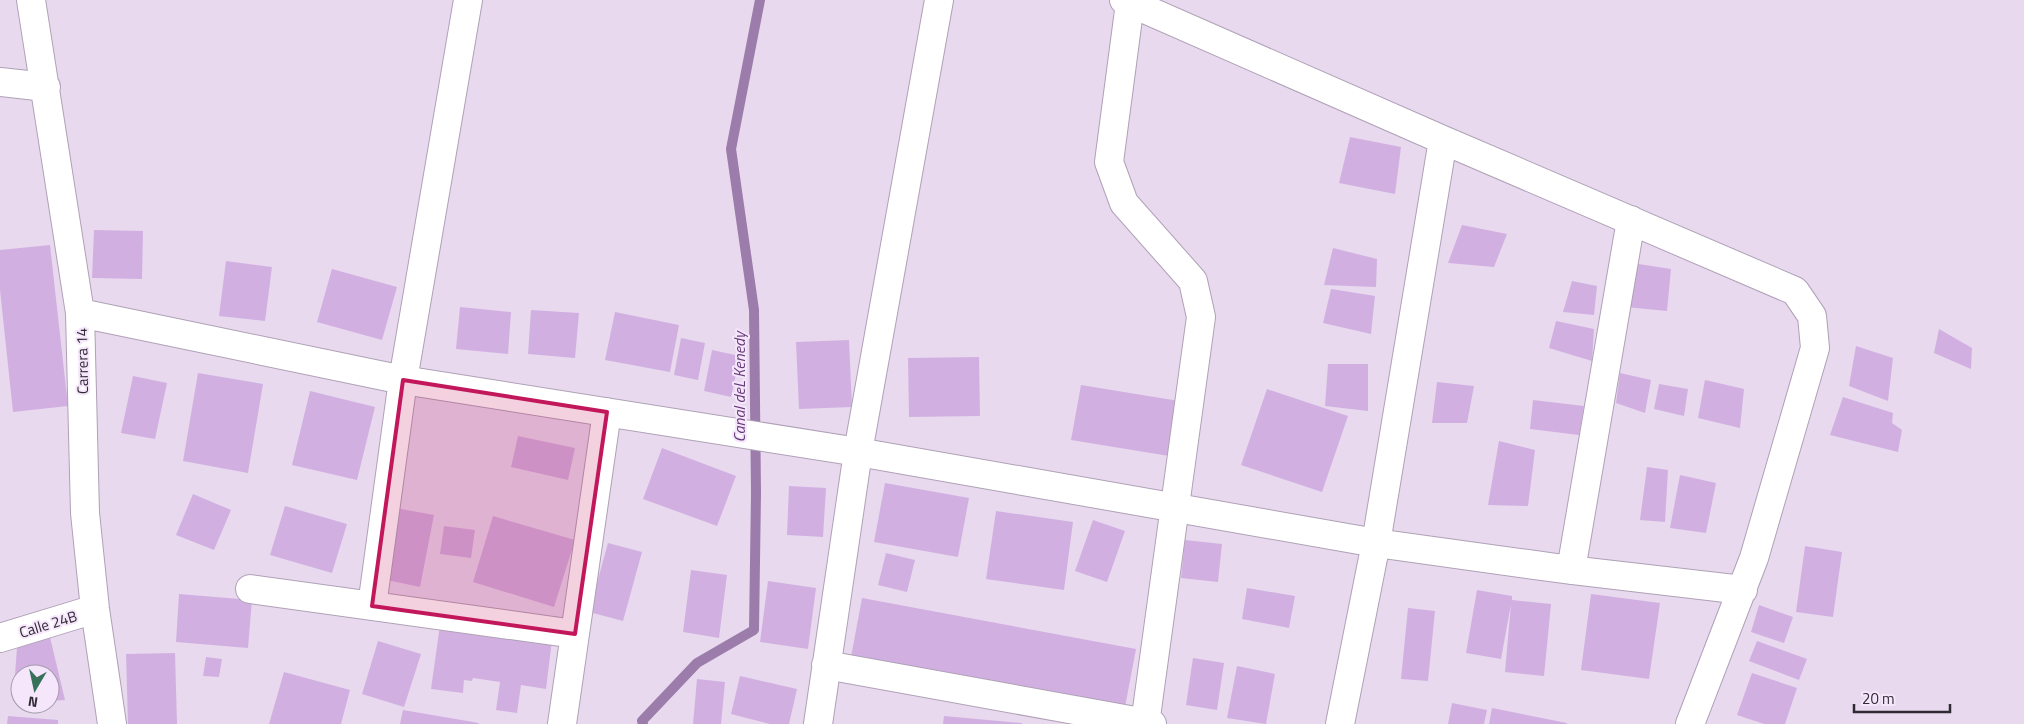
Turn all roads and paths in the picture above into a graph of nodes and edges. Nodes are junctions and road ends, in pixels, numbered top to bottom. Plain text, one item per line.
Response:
1 (31, 0) edge
2 (468, 0) edge
3 (938, 0) edge
4 (1127, 1) edge
5 (0, 82) edge
6 (46, 87) junction
7 (1443, 140) junction
8 (1631, 220) junction
9 (80, 313) junction
10 (403, 380) junction
11 (607, 412) junction
12 (858, 452) junction
13 (1176, 508) junction
14 (1376, 543) junction
15 (1571, 570) junction
16 (250, 589) dead end
17 (1743, 590) junction
18 (372, 606) junction
19 (95, 609) junction
20 (575, 634) junction
21 (0, 638) edge
22 (826, 665) junction
23 (112, 724) edge
24 (562, 724) edge
25 (818, 724) edge
26 (1148, 724) edge
27 (1340, 724) edge
28 (1690, 724) edge

1 - 6 street, Carrera 14
2 - 10 street
3 - 12 street
4 - 7 street
4 - 13 street
5 - 6 street
6 - 9 street, Carrera 14
7 - 8 street
7 - 14 street
8 - 15 street
8 - 17 street
9 - 10 street
9 - 19 street, Carrera 14
10 - 11 street
10 - 18 street
11 - 12 street
11 - 20 street
12 - 13 street
12 - 22 street
13 - 14 street
13 - 26 street
14 - 15 street
14 - 27 street
15 - 17 street
16 - 18 street
17 - 28 street
18 - 20 street
19 - 21 street, Calle 24B
19 - 23 street, Carrera 14
20 - 24 street
22 - 25 street
22 - 26 street

